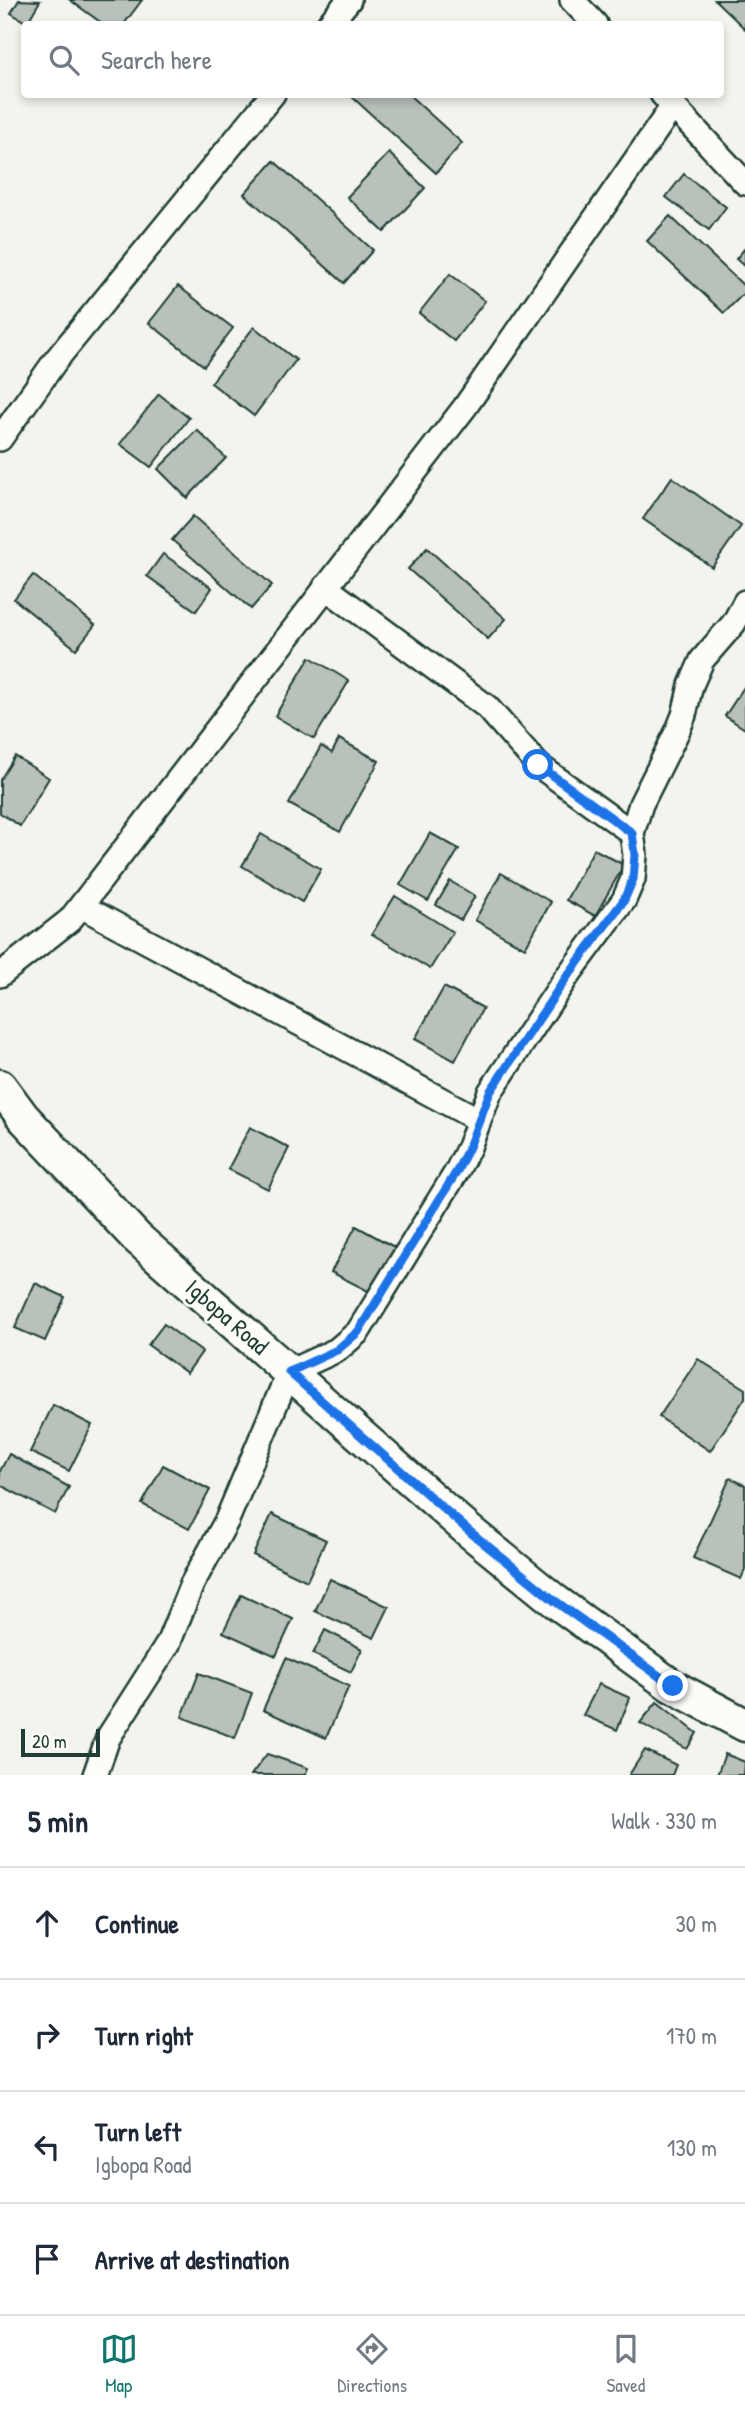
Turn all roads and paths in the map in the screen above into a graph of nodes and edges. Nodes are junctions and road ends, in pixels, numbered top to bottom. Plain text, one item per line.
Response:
1 (349, 0) edge
2 (572, 0) edge
3 (332, 21) edge
4 (592, 21) edge
5 (270, 98) edge
6 (667, 101) edge
7 (745, 183) edge
8 (0, 439) edge
9 (325, 587) junction
10 (745, 602) edge
11 (632, 833) junction
12 (81, 906) junction
13 (0, 975) edge
14 (0, 1086) edge
15 (479, 1120) junction
16 (289, 1372) junction
17 (745, 1725) edge
18 (95, 1775) edge

1 - 3 street
2 - 4 street
5 - 8 street
6 - 7 street
6 - 9 street
9 - 11 street
9 - 12 street
10 - 11 street
11 - 15 street
12 - 13 street
12 - 15 street
14 - 16 street, Igbopa Road
15 - 16 street
16 - 17 street, Igbopa Road
16 - 18 street

